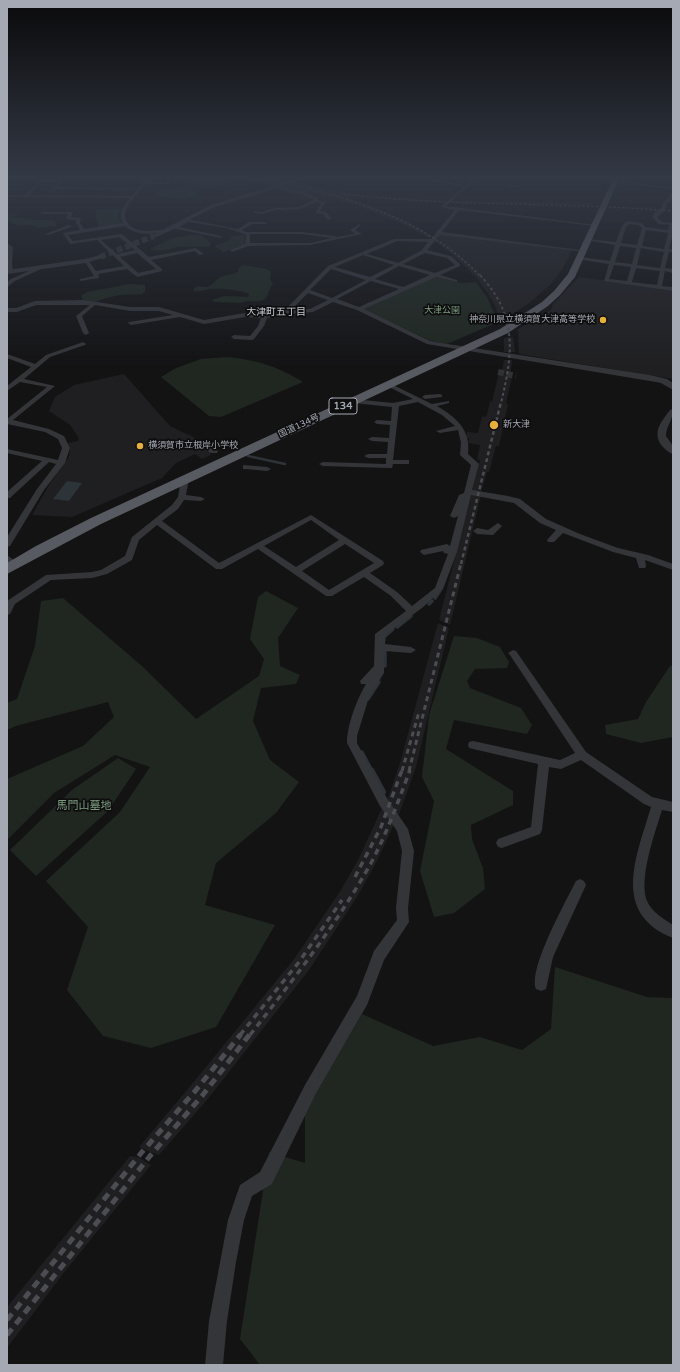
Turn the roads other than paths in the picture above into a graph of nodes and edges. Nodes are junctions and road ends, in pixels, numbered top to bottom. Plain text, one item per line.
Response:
1 (70, 241) edge
2 (82, 241) edge
3 (101, 241) edge
4 (127, 241) edge
5 (331, 241) edge
6 (394, 241) edge
7 (433, 241) edge
8 (493, 241) edge
9 (585, 241) edge
10 (587, 241) edge
11 (595, 241) edge
12 (618, 241) edge
13 (641, 241) edge
14 (669, 241) edge
15 (7, 244) edge
16 (247, 244) joint
17 (617, 244) junction
18 (639, 247) junction
19 (666, 250) junction
20 (139, 251) junction
21 (232, 251) dead end
22 (673, 251) edge
23 (424, 252) junction
24 (201, 254) dead end
25 (363, 254) junction
26 (579, 254) junction
27 (116, 256) junction
28 (100, 257) tunnel mouth
29 (148, 259) junction
30 (86, 261) junction
31 (611, 263) junction
32 (400, 265) junction
33 (634, 266) junction
34 (42, 267) junction
35 (127, 267) junction
36 (330, 267) junction
37 (8, 268) edge
38 (662, 269) junction
39 (673, 271) edge
40 (95, 273) junction
41 (435, 275) junction
42 (371, 279) junction
43 (82, 280) dead end
44 (455, 281) dead end
45 (629, 283) junction
46 (7, 285) edge
47 (659, 287) junction
48 (403, 289) junction
49 (673, 289) edge
50 (306, 291) junction
51 (333, 300) junction
52 (96, 303) junction
53 (359, 308) junction
54 (7, 310) edge
55 (286, 312) junction
56 (182, 316) junction
57 (265, 317) junction
58 (131, 323) dead end
59 (86, 333) dead end
60 (234, 336) dead end
61 (83, 344) dead end
62 (75, 346) junction
63 (461, 347) junction
64 (90, 349) dead end
65 (7, 356) edge
66 (36, 366) junction
67 (13, 382) edge
68 (387, 384) junction
69 (673, 387) edge
70 (7, 389) edge
71 (440, 396) dead end
72 (425, 397) dead end
73 (417, 400) junction
74 (353, 401) junction
75 (447, 402) dead end
76 (396, 405) junction
77 (430, 406) junction
78 (673, 412) edge
79 (7, 421) edge
80 (377, 422) dead end
81 (393, 422) junction
82 (460, 428) junction
83 (440, 431) dead end
84 (372, 439) dead end
85 (392, 440) junction
86 (200, 443) dead end
87 (7, 451) edge
88 (214, 451) dead end
89 (673, 451) edge
90 (368, 456) dead end
91 (47, 460) junction
92 (406, 462) dead end
93 (61, 463) junction
94 (323, 464) dead end
95 (389, 464) junction
96 (246, 467) dead end
97 (267, 469) dead end
98 (185, 480) junction
99 (7, 483) edge
100 (18, 486) junction
101 (468, 491) junction
102 (7, 496) edge
103 (182, 497) junction
104 (201, 499) dead end
105 (454, 516) dead end
106 (157, 521) junction
107 (498, 526) dead end
108 (562, 529) junction
109 (477, 531) dead end
110 (346, 540) junction
111 (551, 540) dead end
112 (7, 544) edge
113 (259, 546) junction
114 (424, 552) dead end
115 (453, 552) junction
116 (640, 556) junction
117 (9, 562) edge
118 (642, 566) dead end
119 (673, 567) edge
120 (296, 571) junction
121 (364, 573) junction
122 (9, 601) edge
123 (412, 610) junction
124 (7, 612) edge
125 (381, 647) junction
126 (411, 650) dead end
127 (512, 653) dead end
128 (380, 666) junction
129 (364, 681) dead end
130 (473, 745) dead end
131 (582, 755) junction
132 (544, 761) junction
133 (658, 804) junction
134 (673, 807) edge
135 (502, 843) dead end
136 (580, 885) dead end
137 (673, 932) edge
138 (541, 984) dead end
139 (214, 1365) edge

1 - 2 street
3 - 27 street
4 - 20 street
5 - 16 street
6 - 25 street
7 - 23 street
8 - 26 street
9 - 26 highway, 国道134号 / 134
10 - 26 highway, 国道134号 / 134
11 - 17 street
12 - 17 street
13 - 18 street
14 - 19 street
15 - 37 street
16 - 21 street
17 - 18 street
17 - 31 street
18 - 19 street
18 - 33 street
19 - 22 street
19 - 38 street
20 - 27 street
20 - 29 street
23 - 32 street
23 - 41 street
24 - 29 street
25 - 32 street
25 - 36 street
26 - 31 street
26 - 63 highway, 国道134号 / 134
27 - 35 street
28 - 30 street
29 - 35 street
30 - 34 street
30 - 40 street
31 - 33 street
31 - 45 street
32 - 41 street
32 - 42 street
33 - 38 street
33 - 45 street
34 - 37 street
34 - 46 street
35 - 40 street
36 - 42 street
36 - 50 street
38 - 39 street
38 - 47 street
40 - 43 street
41 - 44 street
41 - 48 street
42 - 48 street
42 - 51 street
45 - 47 street
47 - 49 street
48 - 53 street
50 - 51 street
50 - 55 street
51 - 53 street
51 - 55 street
52 - 54 street
52 - 56 street
52 - 59 street
53 - 63 street
55 - 57 street
56 - 57 street
56 - 58 street
57 - 60 street
61 - 62 street
62 - 64 street
62 - 66 street
63 - 68 highway, 国道134号 / 134
63 - 69 street
63 - 117 highway, 国道134号 / 134
65 - 66 street
66 - 67 street
67 - 70 street
67 - 79 street
68 - 73 street
68 - 74 highway, 国道134号 / 134
71 - 72 street
73 - 76 street
73 - 77 street
74 - 76 street
74 - 98 highway, 国道134号 / 134
75 - 77 street
76 - 81 street
77 - 82 street
78 - 89 street
79 - 93 street
80 - 81 street
81 - 85 street
82 - 83 street
82 - 101 street
84 - 85 street
85 - 95 street
86 - 88 street
87 - 91 street
90 - 95 street
91 - 93 street
91 - 100 street
92 - 95 street
93 - 112 street
94 - 95 street
96 - 97 street
98 - 103 street
98 - 117 highway, 国道134号 / 134
99 - 100 street
100 - 102 street
101 - 105 street
101 - 108 street
101 - 115 street
103 - 104 street
103 - 106 street
106 - 113 street
106 - 122 street
107 - 109 street
108 - 111 street
108 - 116 street
110 - 113 street
110 - 120 street
110 - 121 street
113 - 120 street
114 - 115 street
115 - 123 street
116 - 118 street
116 - 119 street
120 - 121 street
121 - 123 street
122 - 124 street
123 - 125 street
125 - 126 street
125 - 128 street
127 - 131 street
128 - 129 street
128 - 139 street
130 - 132 street
131 - 132 street
131 - 133 street
132 - 135 street
133 - 134 street
133 - 137 street
136 - 138 street

